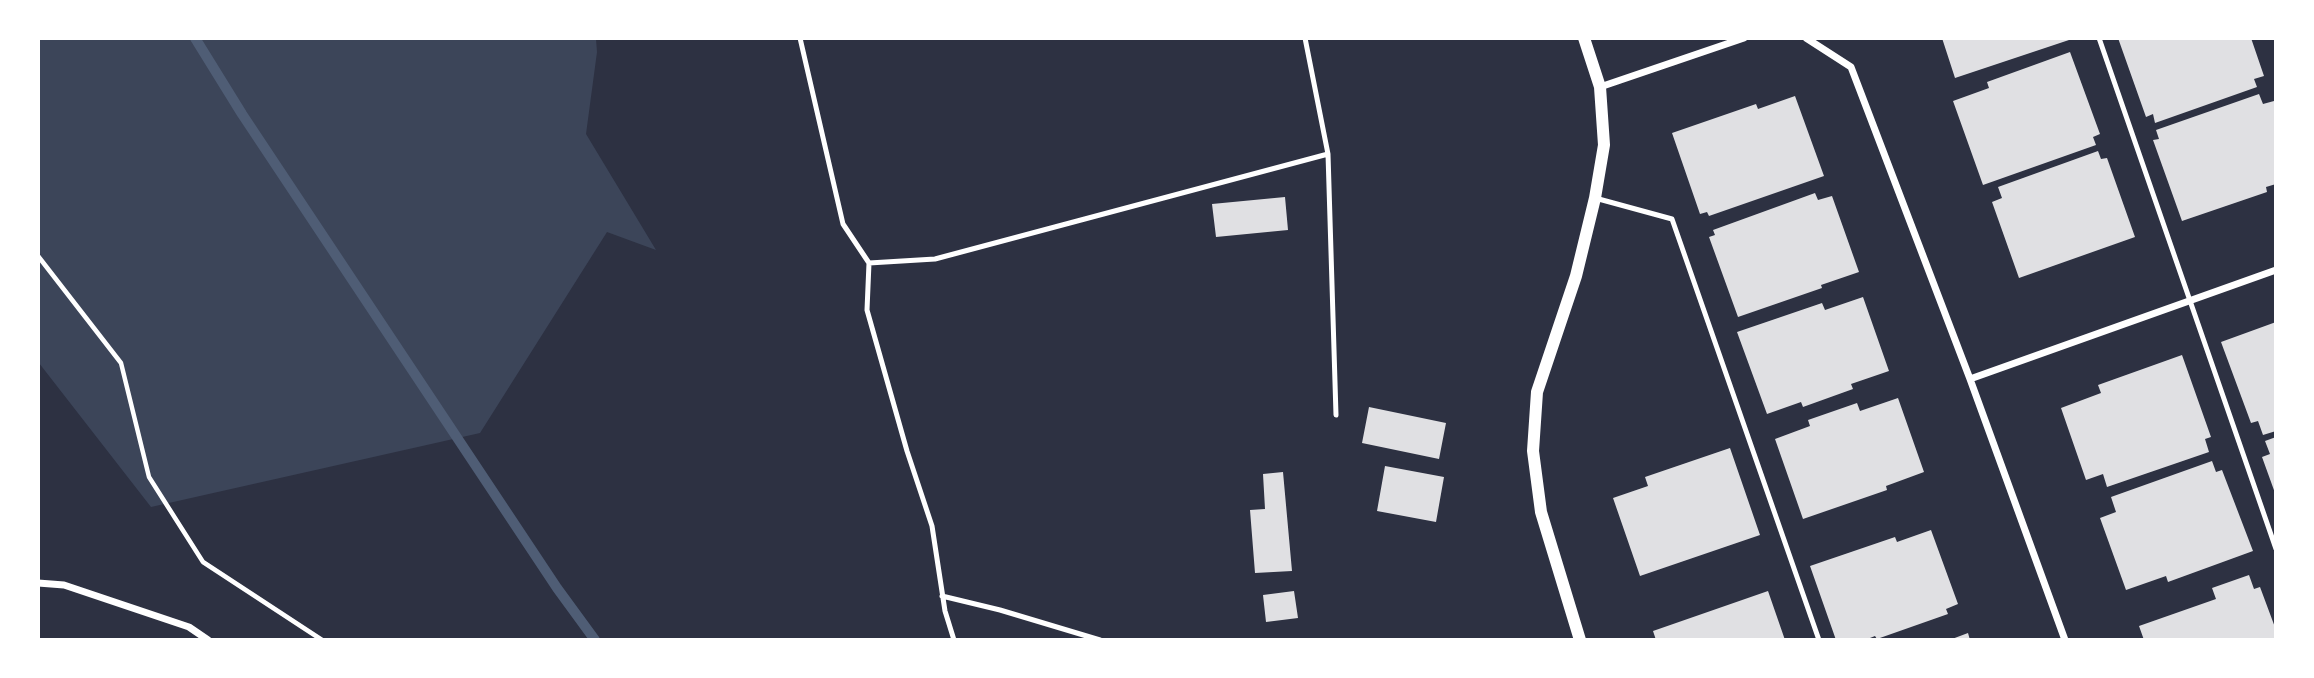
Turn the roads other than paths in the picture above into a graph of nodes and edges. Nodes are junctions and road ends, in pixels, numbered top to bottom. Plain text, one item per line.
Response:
1 (800, 38) edge
2 (1305, 38) edge
3 (1584, 38) edge
4 (1744, 38) edge
5 (1806, 38) edge
6 (2099, 38) edge
7 (1600, 87) junction
8 (1328, 154) junction
9 (1595, 198) junction
10 (869, 263) junction
11 (2276, 270) edge
12 (2191, 300) junction
13 (1970, 379) junction
14 (1336, 415) dead end
15 (2276, 548) edge
16 (38, 583) edge
17 (942, 596) junction
18 (208, 639) edge
19 (954, 639) edge
20 (1100, 639) edge
21 (1580, 639) edge
22 (1819, 639) edge
23 (2065, 639) edge

1 - 10 lane
2 - 8 lane
3 - 7 street
4 - 7 street
5 - 13 street
6 - 12 lane
7 - 9 street
8 - 10 lane
8 - 14 lane
9 - 21 street
9 - 22 lane
10 - 17 lane
11 - 12 street
12 - 13 street
12 - 15 lane
13 - 23 street
16 - 18 street
17 - 19 lane
17 - 20 lane

